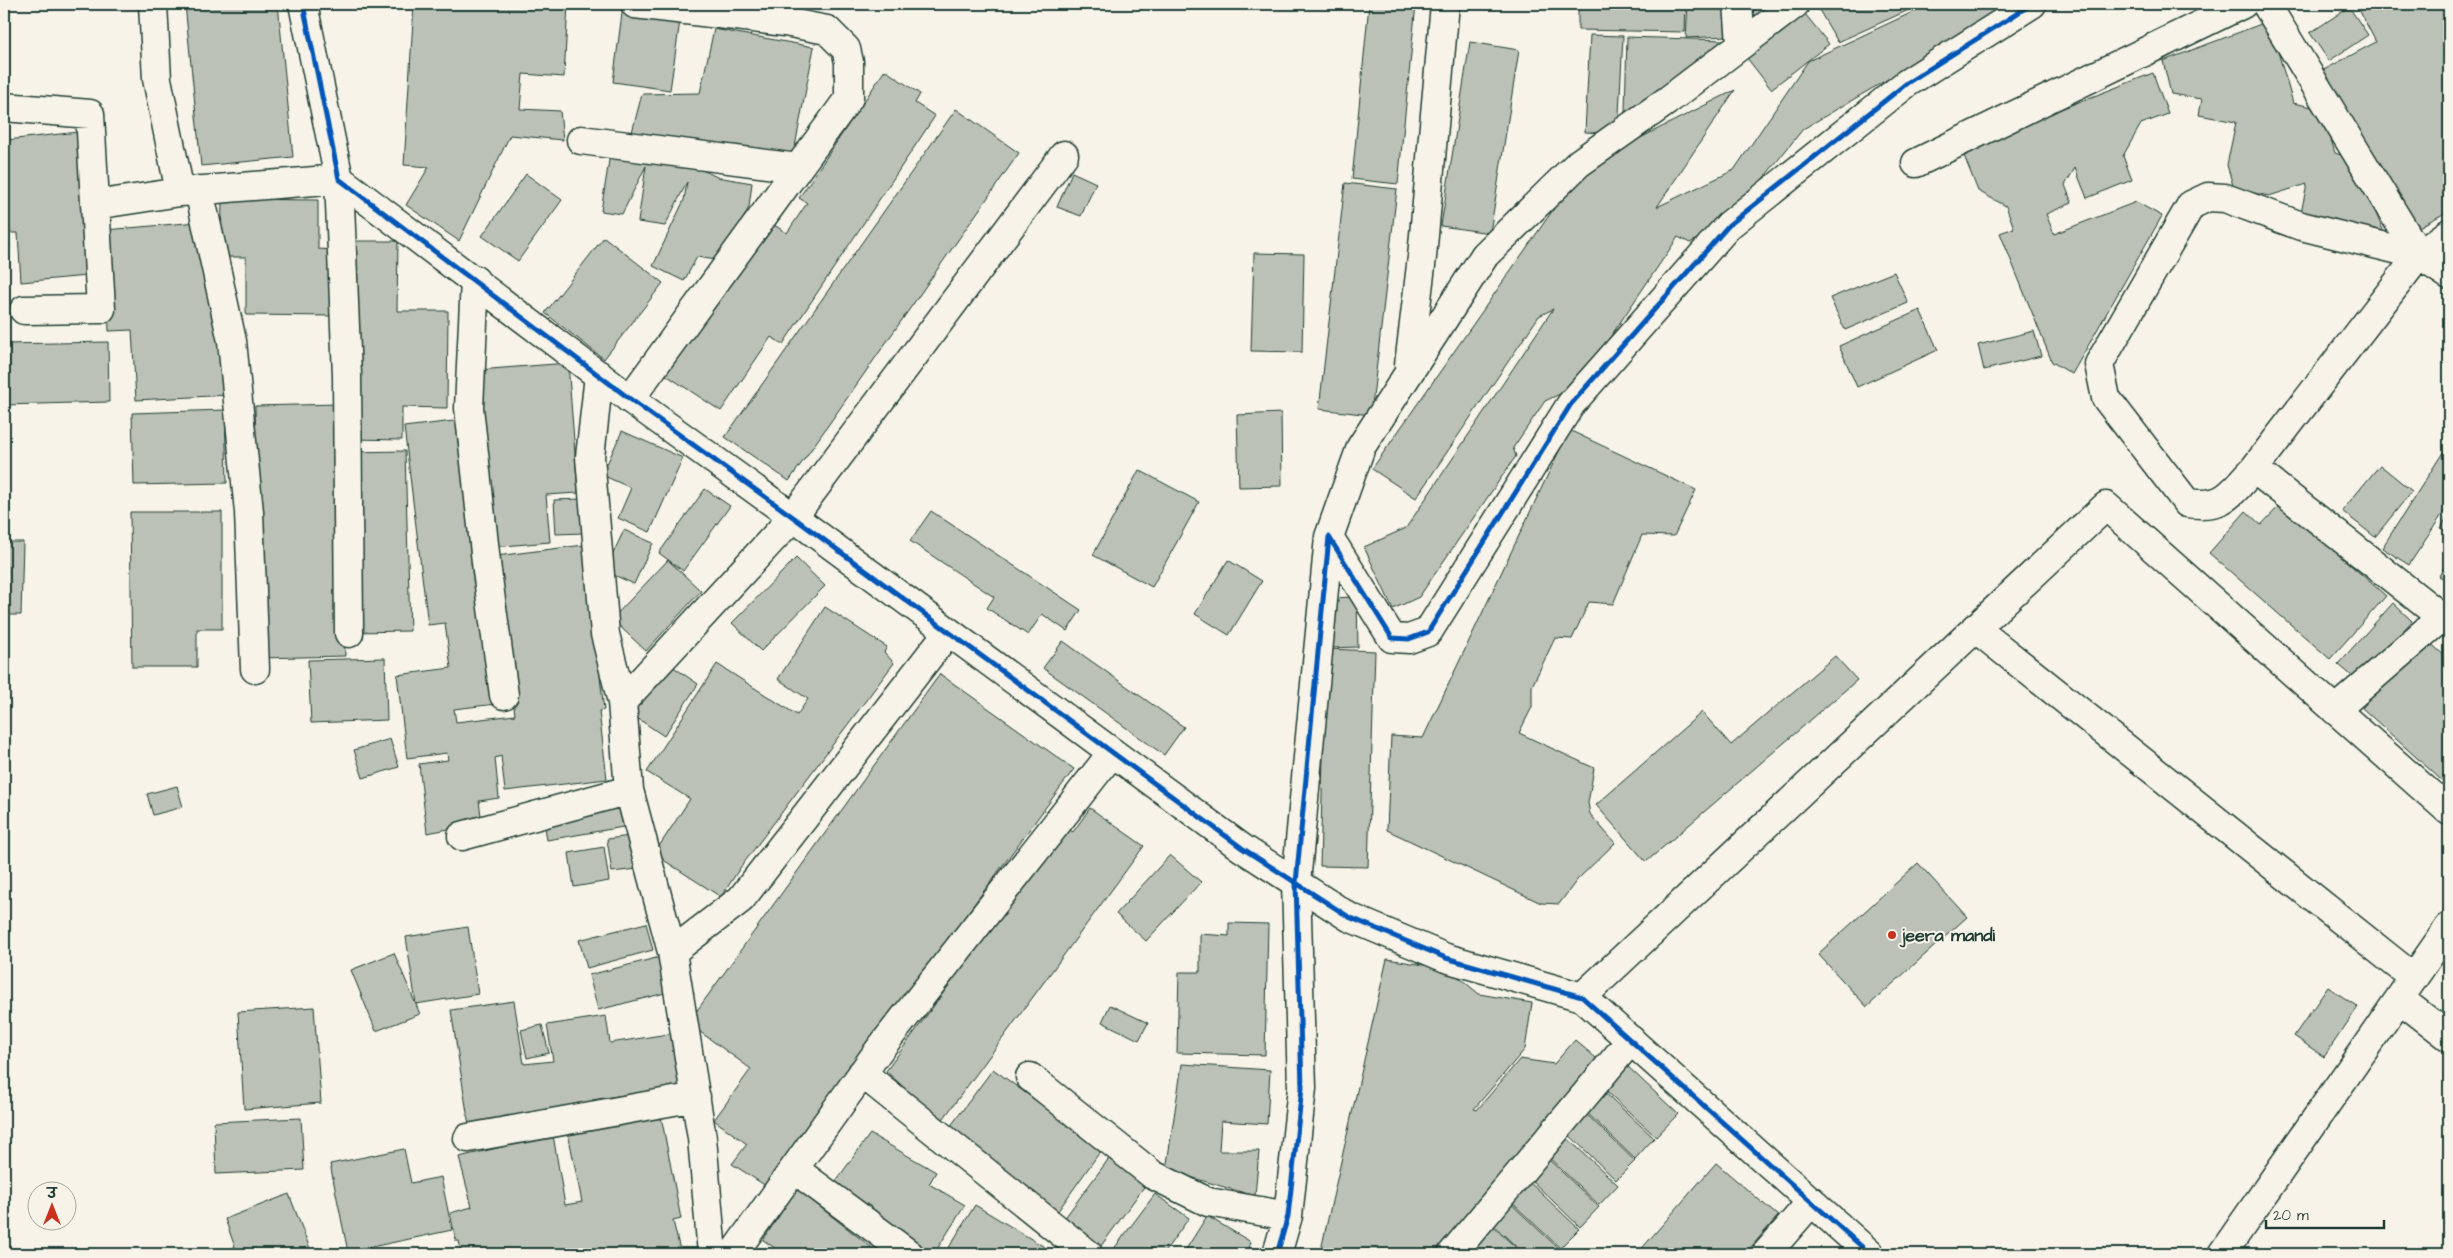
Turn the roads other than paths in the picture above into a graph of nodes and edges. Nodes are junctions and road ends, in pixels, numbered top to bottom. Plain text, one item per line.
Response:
1 (153, 4) edge
2 (303, 4) edge
3 (635, 4) edge
4 (1446, 4) edge
5 (1738, 4) edge
6 (1795, 4) edge
7 (2032, 4) edge
8 (2243, 4) edge
9 (2266, 4) edge
10 (1741, 43) junction
11 (4, 107) edge
12 (581, 140) dead end
13 (1064, 155) dead end
14 (1916, 163) dead end
15 (798, 168) junction
16 (340, 179) junction
17 (190, 191) junction
18 (95, 205) junction
19 (2449, 233) edge
20 (2419, 255) junction
21 (2449, 276) edge
22 (475, 280) junction
23 (24, 310) dead end
24 (1408, 371) junction
25 (599, 375) junction
26 (630, 399) junction
27 (2254, 469) junction
28 (793, 517) junction
29 (1329, 537) junction
30 (2446, 620) edge
31 (1975, 628) junction
32 (948, 632) junction
33 (349, 633) dead end
34 (254, 669) dead end
35 (504, 695) dead end
36 (622, 702) junction
37 (2335, 710) junction
38 (1112, 752) junction
39 (629, 790) junction
40 (2449, 811) edge
41 (462, 836) dead end
42 (1296, 883) junction
43 (2449, 927) edge
44 (672, 952) junction
45 (2407, 988) junction
46 (1582, 997) junction
47 (2449, 1037) edge
48 (1631, 1040) junction
49 (862, 1073) junction
50 (1030, 1077) dead end
51 (696, 1097) junction
52 (468, 1138) dead end
53 (794, 1169) junction
54 (1812, 1201) junction
55 (1288, 1216) junction
56 (712, 1254) edge
57 (733, 1254) edge
58 (909, 1254) edge
59 (1088, 1254) edge
60 (1277, 1254) edge
61 (1452, 1254) edge
62 (1766, 1254) edge
63 (1870, 1254) edge
64 (2222, 1254) edge

1 - 17 street
2 - 16 street
3 - 15 street
4 - 24 street
5 - 10 street
6 - 10 street
7 - 29 street
8 - 14 street
9 - 20 street
10 - 24 street
11 - 18 street
12 - 15 street
13 - 28 street
15 - 26 street
16 - 17 street
16 - 22 street
16 - 33 street
17 - 18 street
17 - 34 street
18 - 23 street
19 - 20 street
20 - 21 street
20 - 27 street
20 - 27 street
22 - 25 street
22 - 35 street
24 - 29 street
25 - 26 street
25 - 36 street
26 - 28 street
27 - 30 street
28 - 32 street
28 - 36 street
29 - 42 street
30 - 37 street
31 - 37 street
31 - 45 street
31 - 46 street
32 - 38 street
32 - 44 street
36 - 39 street
37 - 40 street
38 - 42 street
38 - 49 street
39 - 41 street
39 - 44 street
42 - 46 street
42 - 55 street
43 - 45 street
44 - 51 street
45 - 47 street
45 - 64 street
46 - 48 street
48 - 54 street
48 - 61 street
49 - 53 street
49 - 59 street
50 - 55 street
51 - 52 street
51 - 56 street
53 - 57 street
53 - 58 street
54 - 62 street
54 - 63 street
55 - 60 street

